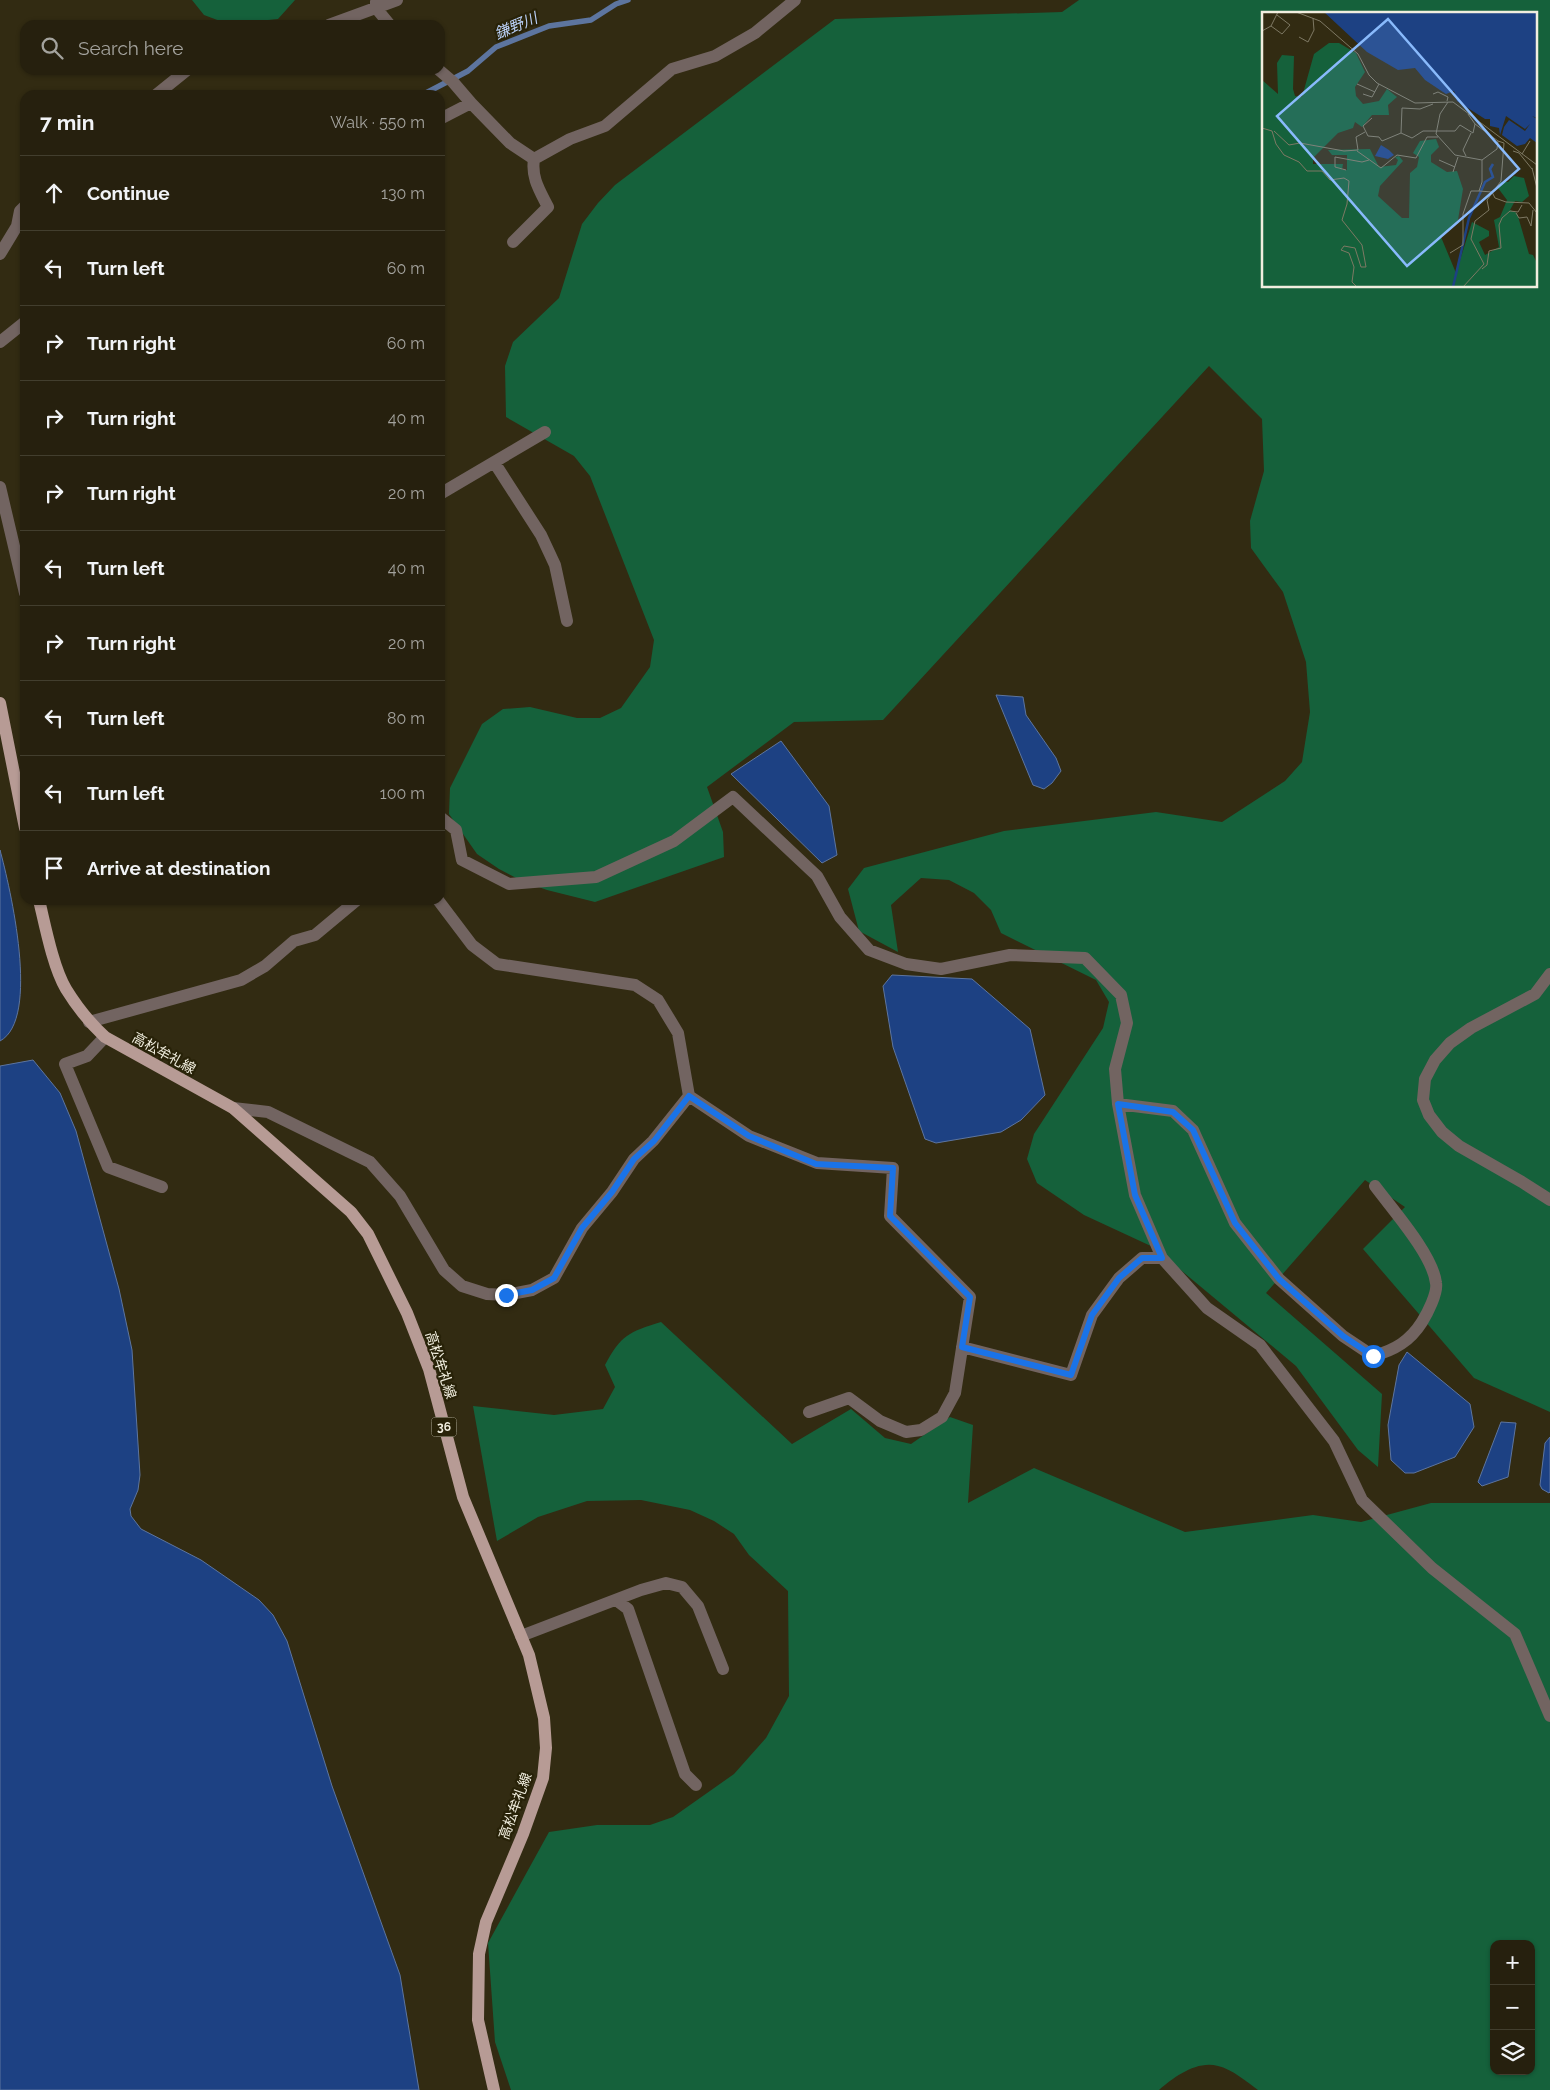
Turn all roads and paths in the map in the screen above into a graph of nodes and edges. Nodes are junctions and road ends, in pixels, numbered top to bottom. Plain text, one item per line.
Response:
1 (397, 0) edge
2 (795, 0) edge
3 (376, 4) edge
4 (340, 20) edge
5 (387, 20) edge
6 (181, 75) edge
7 (445, 75) edge
8 (162, 90) edge
9 (471, 103) junction
10 (445, 116) edge
11 (534, 159) junction
12 (20, 211) edge
13 (513, 242) dead end
14 (0, 254) edge
15 (20, 326) edge
16 (0, 342) edge
17 (545, 432) dead end
18 (494, 462) junction
19 (0, 487) edge
20 (445, 491) edge
21 (20, 572) edge
22 (567, 621) dead end
23 (0, 703) edge
24 (20, 799) edge
25 (445, 821) edge
26 (40, 905) edge
27 (351, 905) edge
28 (442, 905) edge
29 (1550, 974) edge
30 (89, 1022) junction
31 (105, 1037) junction
32 (689, 1096) junction
33 (1118, 1104) junction
34 (233, 1108) junction
35 (1375, 1186) dead end
36 (162, 1187) dead end
37 (1550, 1200) edge
38 (1162, 1258) junction
39 (962, 1347) junction
40 (809, 1412) dead end
41 (616, 1600) junction
42 (521, 1636) junction
43 (724, 1668) dead end
44 (1550, 1716) edge
45 (696, 1785) dead end
46 (494, 2090) edge

1 - 3 street
2 - 11 street
3 - 4 street
3 - 5 street
6 - 8 street
7 - 9 street
9 - 10 street
9 - 11 street
11 - 13 street
12 - 14 street
15 - 16 street
17 - 18 street
18 - 20 street
18 - 22 street
19 - 21 street
23 - 24 main road
25 - 33 street
26 - 30 main road, 高松牟礼線 / 36
27 - 30 street
28 - 32 street
29 - 37 street
30 - 31 main road, 高松牟礼線 / 36
31 - 34 main road, 高松牟礼線 / 36
31 - 36 street
32 - 34 street
32 - 39 street
33 - 35 street
33 - 38 street
34 - 42 main road, 高松牟礼線 / 36
38 - 39 street
38 - 44 street
39 - 40 street
41 - 42 street
41 - 43 street
41 - 45 street
42 - 46 main road, 高松牟礼線 / 36

